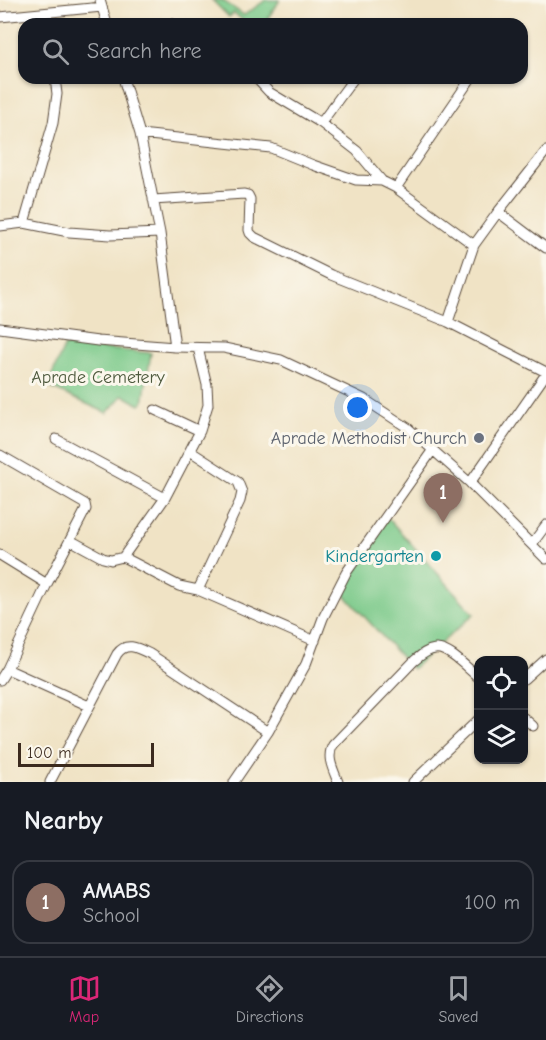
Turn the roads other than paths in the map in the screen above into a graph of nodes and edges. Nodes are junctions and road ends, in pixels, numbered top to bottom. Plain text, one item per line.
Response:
1 (101, 3) edge
2 (50, 13) junction
3 (0, 17) edge
4 (49, 18) edge
5 (105, 18) edge
6 (56, 84) edge
7 (125, 84) edge
8 (262, 84) edge
9 (350, 84) edge
10 (467, 84) edge
11 (321, 123) junction
12 (140, 134) junction
13 (546, 151) edge
14 (382, 181) junction
15 (396, 188) junction
16 (153, 200) junction
17 (498, 212) junction
18 (24, 223) junction
19 (0, 226) edge
20 (160, 233) junction
21 (474, 245) junction
22 (546, 248) edge
23 (448, 322) junction
24 (0, 328) edge
25 (175, 347) junction
26 (198, 348) junction
27 (546, 373) edge
28 (155, 410) dead end
29 (200, 431) junction
30 (57, 439) dead end
31 (432, 450) junction
32 (190, 451) junction
33 (0, 455) edge
34 (470, 483) junction
35 (165, 498) junction
36 (546, 525) edge
37 (70, 540) junction
38 (532, 544) junction
39 (0, 555) edge
40 (123, 557) junction
41 (546, 559) edge
42 (47, 584) junction
43 (198, 590) junction
44 (315, 641) junction
45 (546, 658) edge
46 (7, 669) junction
47 (474, 674) edge
48 (528, 675) edge
49 (0, 680) edge
50 (89, 706) junction
51 (528, 722) edge
52 (474, 724) edge
53 (533, 726) dead end
54 (268, 732) junction
55 (50, 782) edge
56 (234, 782) edge
57 (338, 782) edge
58 (412, 782) edge

1 - 2 street
1 - 5 street
2 - 3 street
2 - 4 street
6 - 18 street
7 - 12 street
8 - 11 street
9 - 11 street
10 - 15 street
11 - 14 street
12 - 14 street
12 - 16 street
13 - 17 street
14 - 15 street
15 - 21 street
16 - 20 street
16 - 23 street
17 - 21 street
17 - 22 street
18 - 19 street
18 - 20 street
20 - 25 street
21 - 23 street
23 - 27 street
24 - 25 street
25 - 26 street
26 - 29 street
26 - 31 street
27 - 34 street
28 - 29 street
29 - 32 street
30 - 35 street
31 - 34 street
31 - 44 street
32 - 35 street
32 - 43 street
33 - 37 street
34 - 38 street
35 - 40 street
36 - 38 street
37 - 40 street
37 - 42 street
38 - 41 street
39 - 42 street
40 - 43 street
42 - 46 street
43 - 44 street
44 - 54 street
45 - 48 street
46 - 49 street
46 - 50 street
47 - 57 street
50 - 54 street
50 - 55 street
51 - 53 street
52 - 58 street
54 - 56 street

